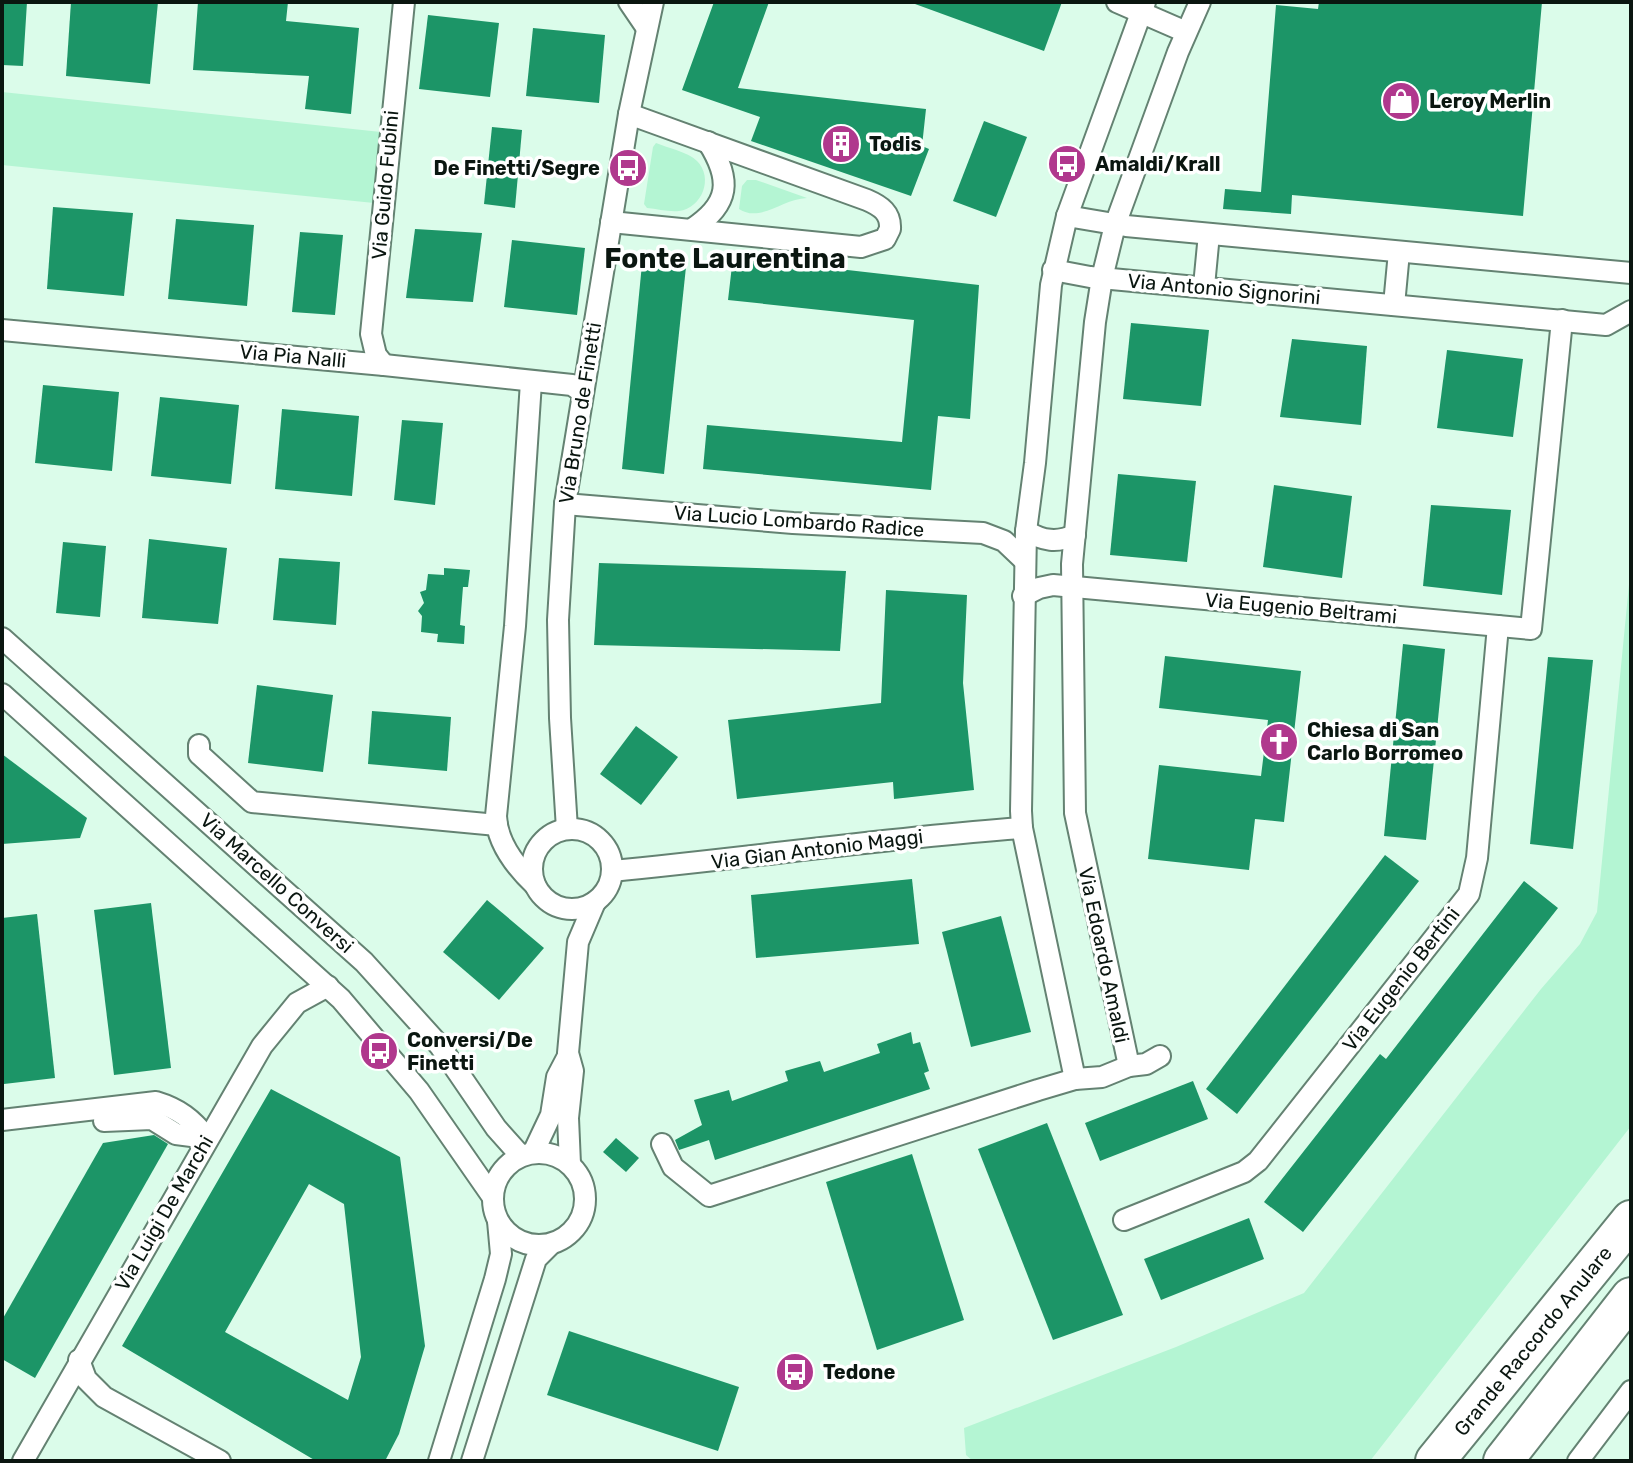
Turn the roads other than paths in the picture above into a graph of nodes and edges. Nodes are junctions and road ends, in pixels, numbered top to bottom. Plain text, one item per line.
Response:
1 (404, 2) edge
2 (629, 2) edge
3 (653, 2) edge
4 (1117, 2) edge
5 (1200, 2) edge
6 (1143, 7) edge
7 (646, 27) junction
8 (1186, 32) junction
9 (629, 114) junction
10 (708, 142) junction
11 (1067, 216) junction
12 (611, 222) junction
13 (1115, 225) junction
14 (692, 229) junction
15 (1209, 234) junction
16 (1399, 252) junction
17 (1053, 270) junction
18 (1631, 273) edge
19 (1102, 278) junction
20 (1204, 286) junction
21 (1394, 305) junction
22 (1631, 311) edge
23 (1562, 320) junction
24 (2, 330) edge
25 (384, 365) junction
26 (531, 382) junction
27 (582, 392) junction
28 (565, 504) junction
29 (1026, 531) junction
30 (1075, 535) junction
31 (1024, 560) junction
32 (1071, 587) junction
33 (1023, 596) junction
34 (1498, 626) junction
35 (2, 638) edge
36 (2, 694) edge
37 (199, 745) dead end
38 (497, 825) junction
39 (1022, 828) junction
40 (567, 829) junction
41 (612, 871) junction
42 (535, 885) junction
43 (595, 902) junction
44 (563, 909) junction
45 (578, 942) junction
46 (328, 986) junction
47 (568, 1056) junction
48 (1160, 1056) dead end
49 (1129, 1066) junction
50 (1075, 1079) junction
51 (2, 1120) edge
52 (2, 1130) edge
53 (207, 1138) junction
54 (662, 1144) dead end
55 (527, 1154) junction
56 (570, 1164) junction
57 (492, 1196) junction
58 (1124, 1220) dead end
59 (1631, 1220) edge
60 (498, 1221) junction
61 (550, 1245) junction
62 (1631, 1297) edge
63 (79, 1360) junction
64 (1631, 1391) edge
65 (23, 1461) edge
66 (220, 1461) edge
67 (439, 1461) edge
68 (472, 1461) edge
69 (1435, 1461) edge
70 (1503, 1461) edge
71 (1578, 1461) edge

1 - 25 street, Via Guido Fubini
2 - 7 street
3 - 7 street, Via Bruno de Finetti
4 - 6 street
5 - 8 street, Via Edoardo Amaldi
6 - 8 street
6 - 11 street
7 - 9 street, Via Bruno de Finetti
8 - 13 street, Via Edoardo Amaldi
9 - 10 street
9 - 12 street, Via Bruno de Finetti
10 - 14 street
10 - 14 street
11 - 13 street
11 - 17 street
12 - 14 street
12 - 27 street, Via Bruno de Finetti
13 - 15 street
13 - 19 street, Via Edoardo Amaldi
15 - 16 street
15 - 20 street
16 - 18 street
16 - 21 street
17 - 19 street, Via Antonio Signorini
17 - 29 street
19 - 20 street, Via Antonio Signorini
19 - 30 street, Via Edoardo Amaldi
20 - 21 street, Via Antonio Signorini
21 - 23 street, Via Antonio Signorini
22 - 23 street, Via Antonio Signorini
23 - 34 street, Via Eugenio Beltrami
24 - 25 street, Via Pia Nalli
25 - 26 street, Via Pia Nalli
26 - 27 street, Via Pia Nalli
26 - 38 street, Via Bruno de Finetti
27 - 28 street, Via Bruno de Finetti
28 - 31 street, Via Lucio Lombardo Radice
28 - 40 street, Via Bruno de Finetti
29 - 30 street
29 - 31 street
30 - 32 street, Via Edoardo Amaldi
31 - 33 street
32 - 33 street
32 - 34 street, Via Eugenio Beltrami
32 - 49 street, Via Edoardo Amaldi
33 - 39 street
34 - 58 street, Via Eugenio Bertini
35 - 55 street, Via Marcello Conversi
36 - 46 street, Via Marcello Conversi
37 - 38 street
38 - 42 street, Via Bruno de Finetti
39 - 41 street, Via Gian Antonio Maggi
39 - 50 street
40 - 41 street
40 - 42 street
41 - 43 street, Via Bruno de Finetti
42 - 44 street, Via Bruno de Finetti
43 - 44 street
43 - 45 street, Via Bruno de Finetti
44 - 45 street, Via Bruno de Finetti
45 - 47 street, Via Bruno de Finetti
46 - 53 street, Via Luigi De Marchi
46 - 57 street, Via Marcello Conversi
47 - 55 street, Via Bruno de Finetti
47 - 56 street, Via Bruno de Finetti
48 - 49 street
49 - 50 street, Via Edoardo Amaldi
50 - 54 street, Via Edoardo Amaldi
51 - 53 street
52 - 53 street
53 - 63 street, Via Luigi De Marchi
55 - 56 street
55 - 57 street
56 - 61 street
57 - 60 street
59 - 69 highway, Grande Raccordo Anulare
60 - 61 street
60 - 67 street
61 - 68 street
62 - 70 highway
63 - 65 street, Via Luigi De Marchi
63 - 66 street
64 - 71 street

